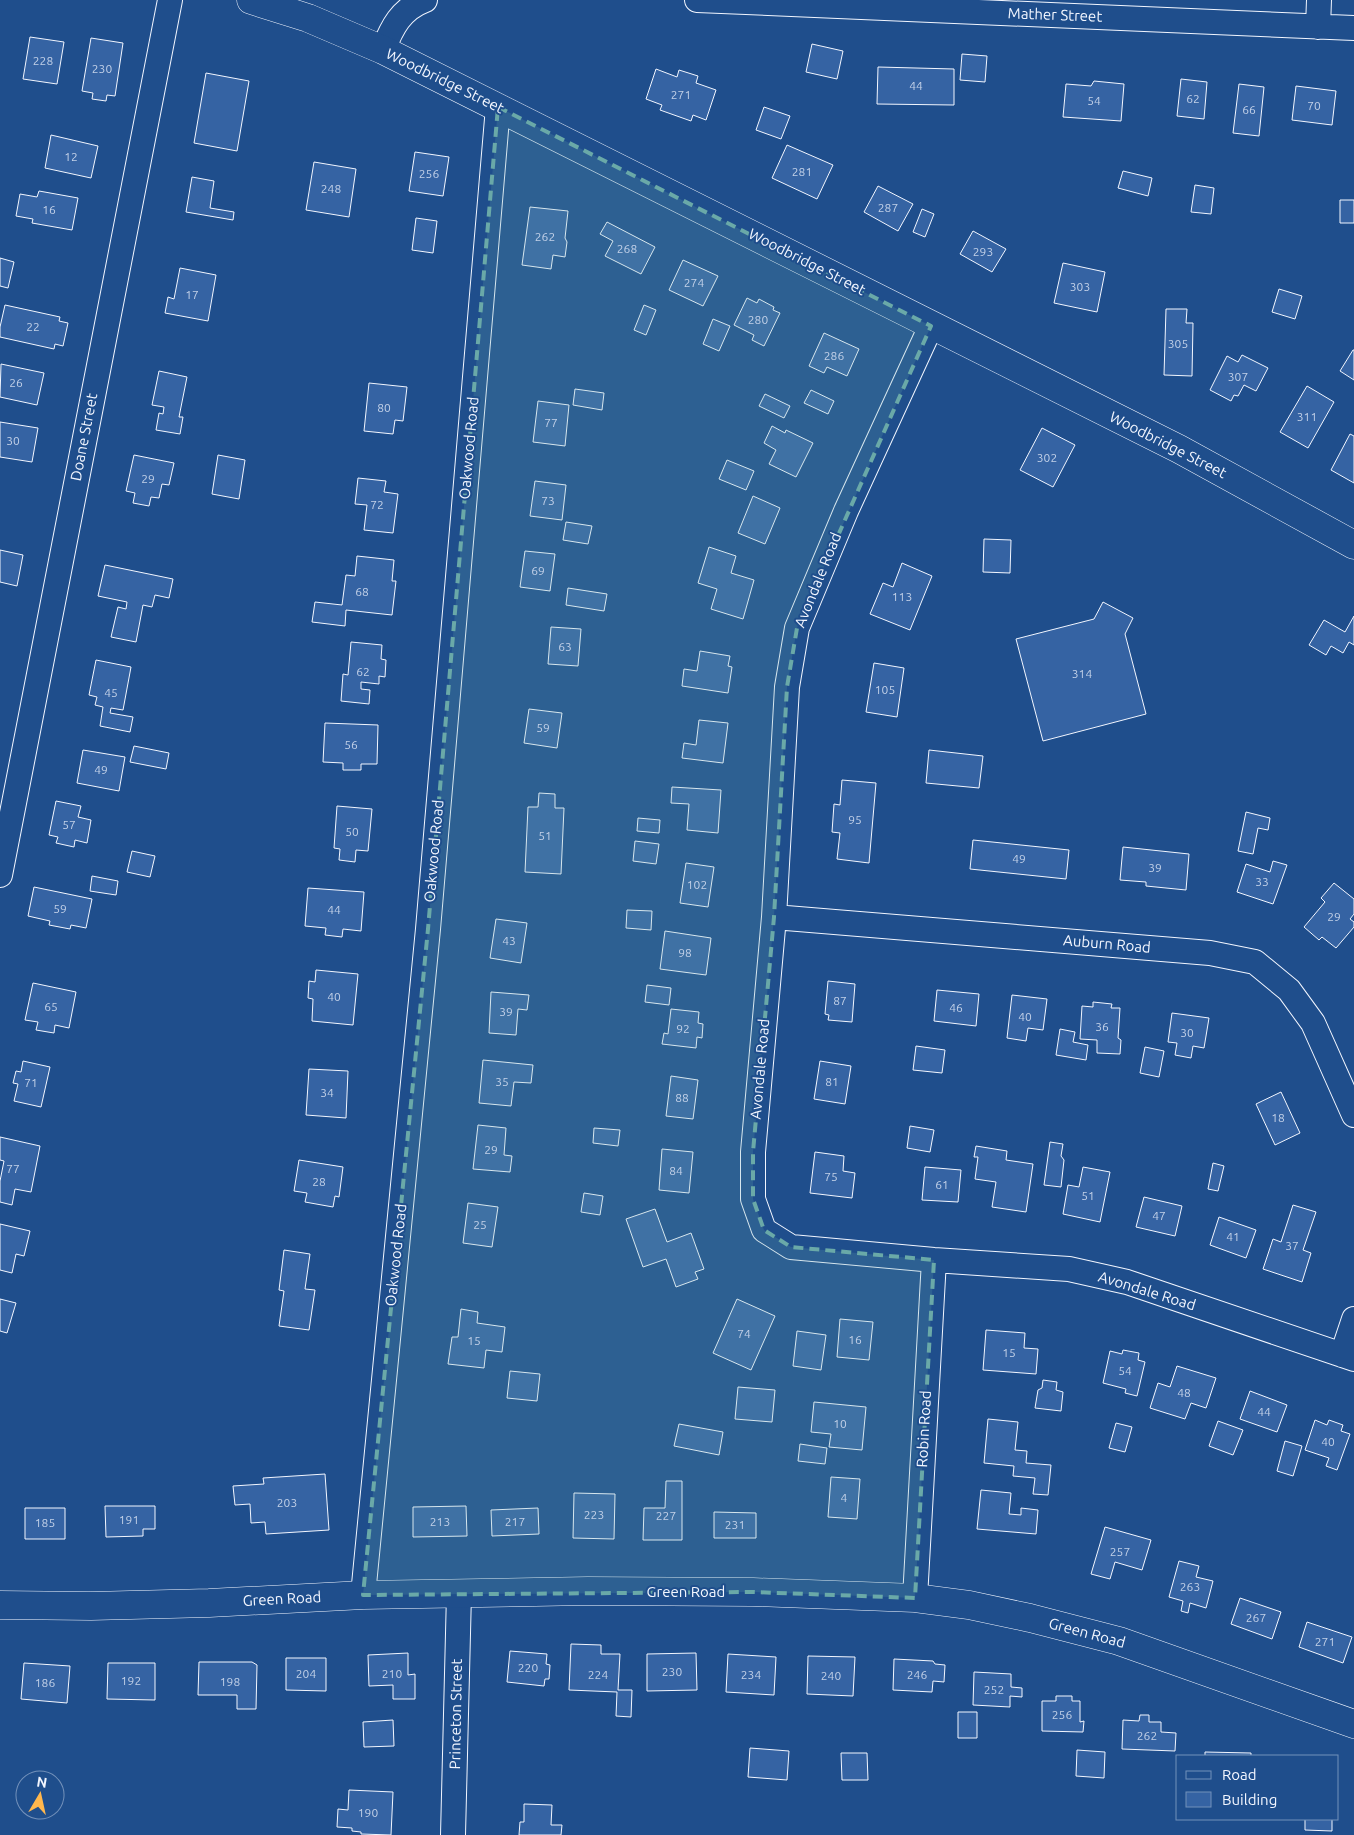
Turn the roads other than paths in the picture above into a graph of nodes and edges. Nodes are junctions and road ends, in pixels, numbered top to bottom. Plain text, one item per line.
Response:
1 (170, 0) edge
2 (251, 0) edge
3 (425, 0) edge
4 (697, 0) edge
5 (1319, 0) edge
6 (914, 5) edge
7 (1318, 26) junction
8 (1354, 28) edge
9 (383, 50) junction
10 (498, 107) junction
11 (931, 326) junction
12 (1354, 545) edge
13 (0, 875) edge
14 (774, 917) junction
15 (1354, 1115) edge
16 (934, 1260) junction
17 (1354, 1319) edge
18 (1348, 1357) edge
19 (459, 1594) junction
20 (363, 1595) junction
21 (915, 1598) junction
22 (0, 1605) edge
23 (1354, 1724) edge
24 (453, 1835) edge

1 - 13 street, Doane Street
2 - 9 street, Woodbridge Street
3 - 9 street
4 - 6 street, Mather Street
5 - 7 street
6 - 7 street, Mather Street
7 - 8 street, Mather Street
9 - 10 street, Woodbridge Street
10 - 11 street, Woodbridge Street
10 - 20 street, Oakwood Road
11 - 12 street, Woodbridge Street
11 - 14 street, Avondale Road
14 - 15 street, Auburn Road
14 - 16 street, Avondale Road
16 - 18 street, Avondale Road
16 - 21 street, Robin Road
17 - 18 street
19 - 20 street, Green Road
19 - 21 street, Green Road
19 - 24 street, Princeton Street
20 - 22 street, Green Road
21 - 23 street, Green Road

